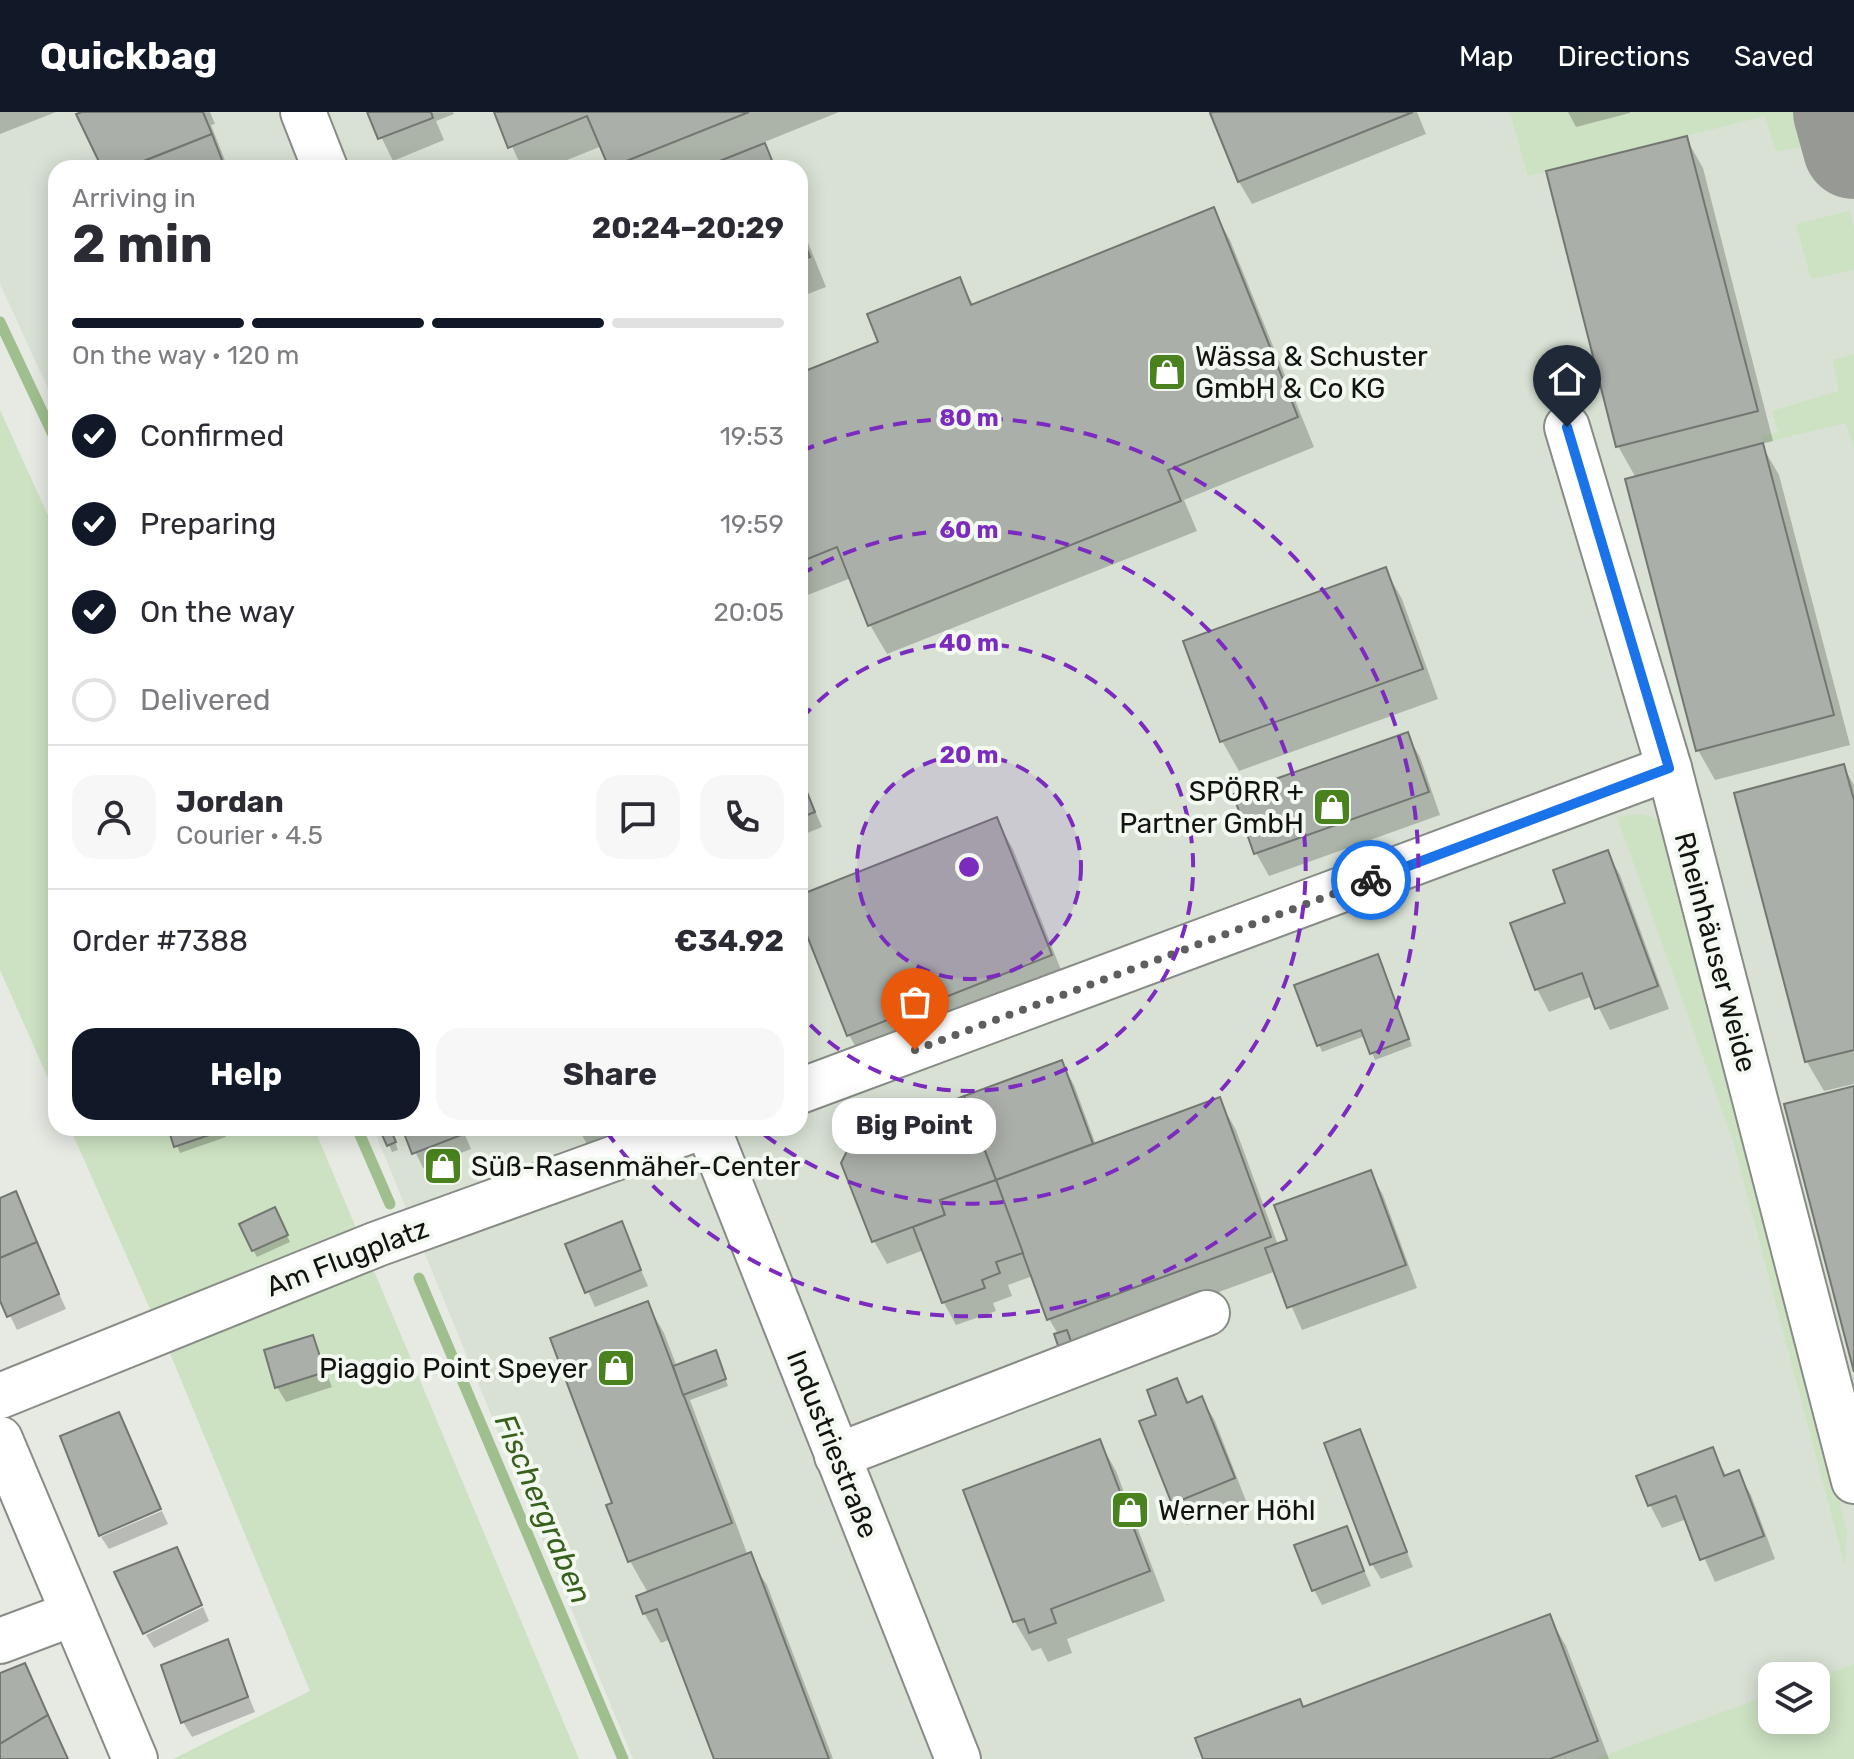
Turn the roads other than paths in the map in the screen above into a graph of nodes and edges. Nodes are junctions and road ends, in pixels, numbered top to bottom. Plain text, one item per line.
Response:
1 (303, 112) edge
2 (322, 160) edge
3 (1567, 427) dead end
4 (1669, 768) junction
5 (808, 1088) edge
6 (676, 1136) edge
7 (711, 1136) edge
8 (1207, 1313) dead end
9 (0, 1396) edge
10 (0, 1439) edge
11 (837, 1456) junction
12 (1854, 1481) edge
13 (72, 1614) junction
14 (0, 1641) edge
15 (135, 1759) edge
16 (958, 1759) edge

1 - 2 street
3 - 4 street, Rheinhäuser Weide
4 - 5 street
4 - 12 street, Rheinhäuser Weide
6 - 9 street, Am Flugplatz
7 - 11 street, Industriestraße
8 - 11 street
10 - 13 street
11 - 16 street, Industriestraße
13 - 14 street
13 - 15 street

